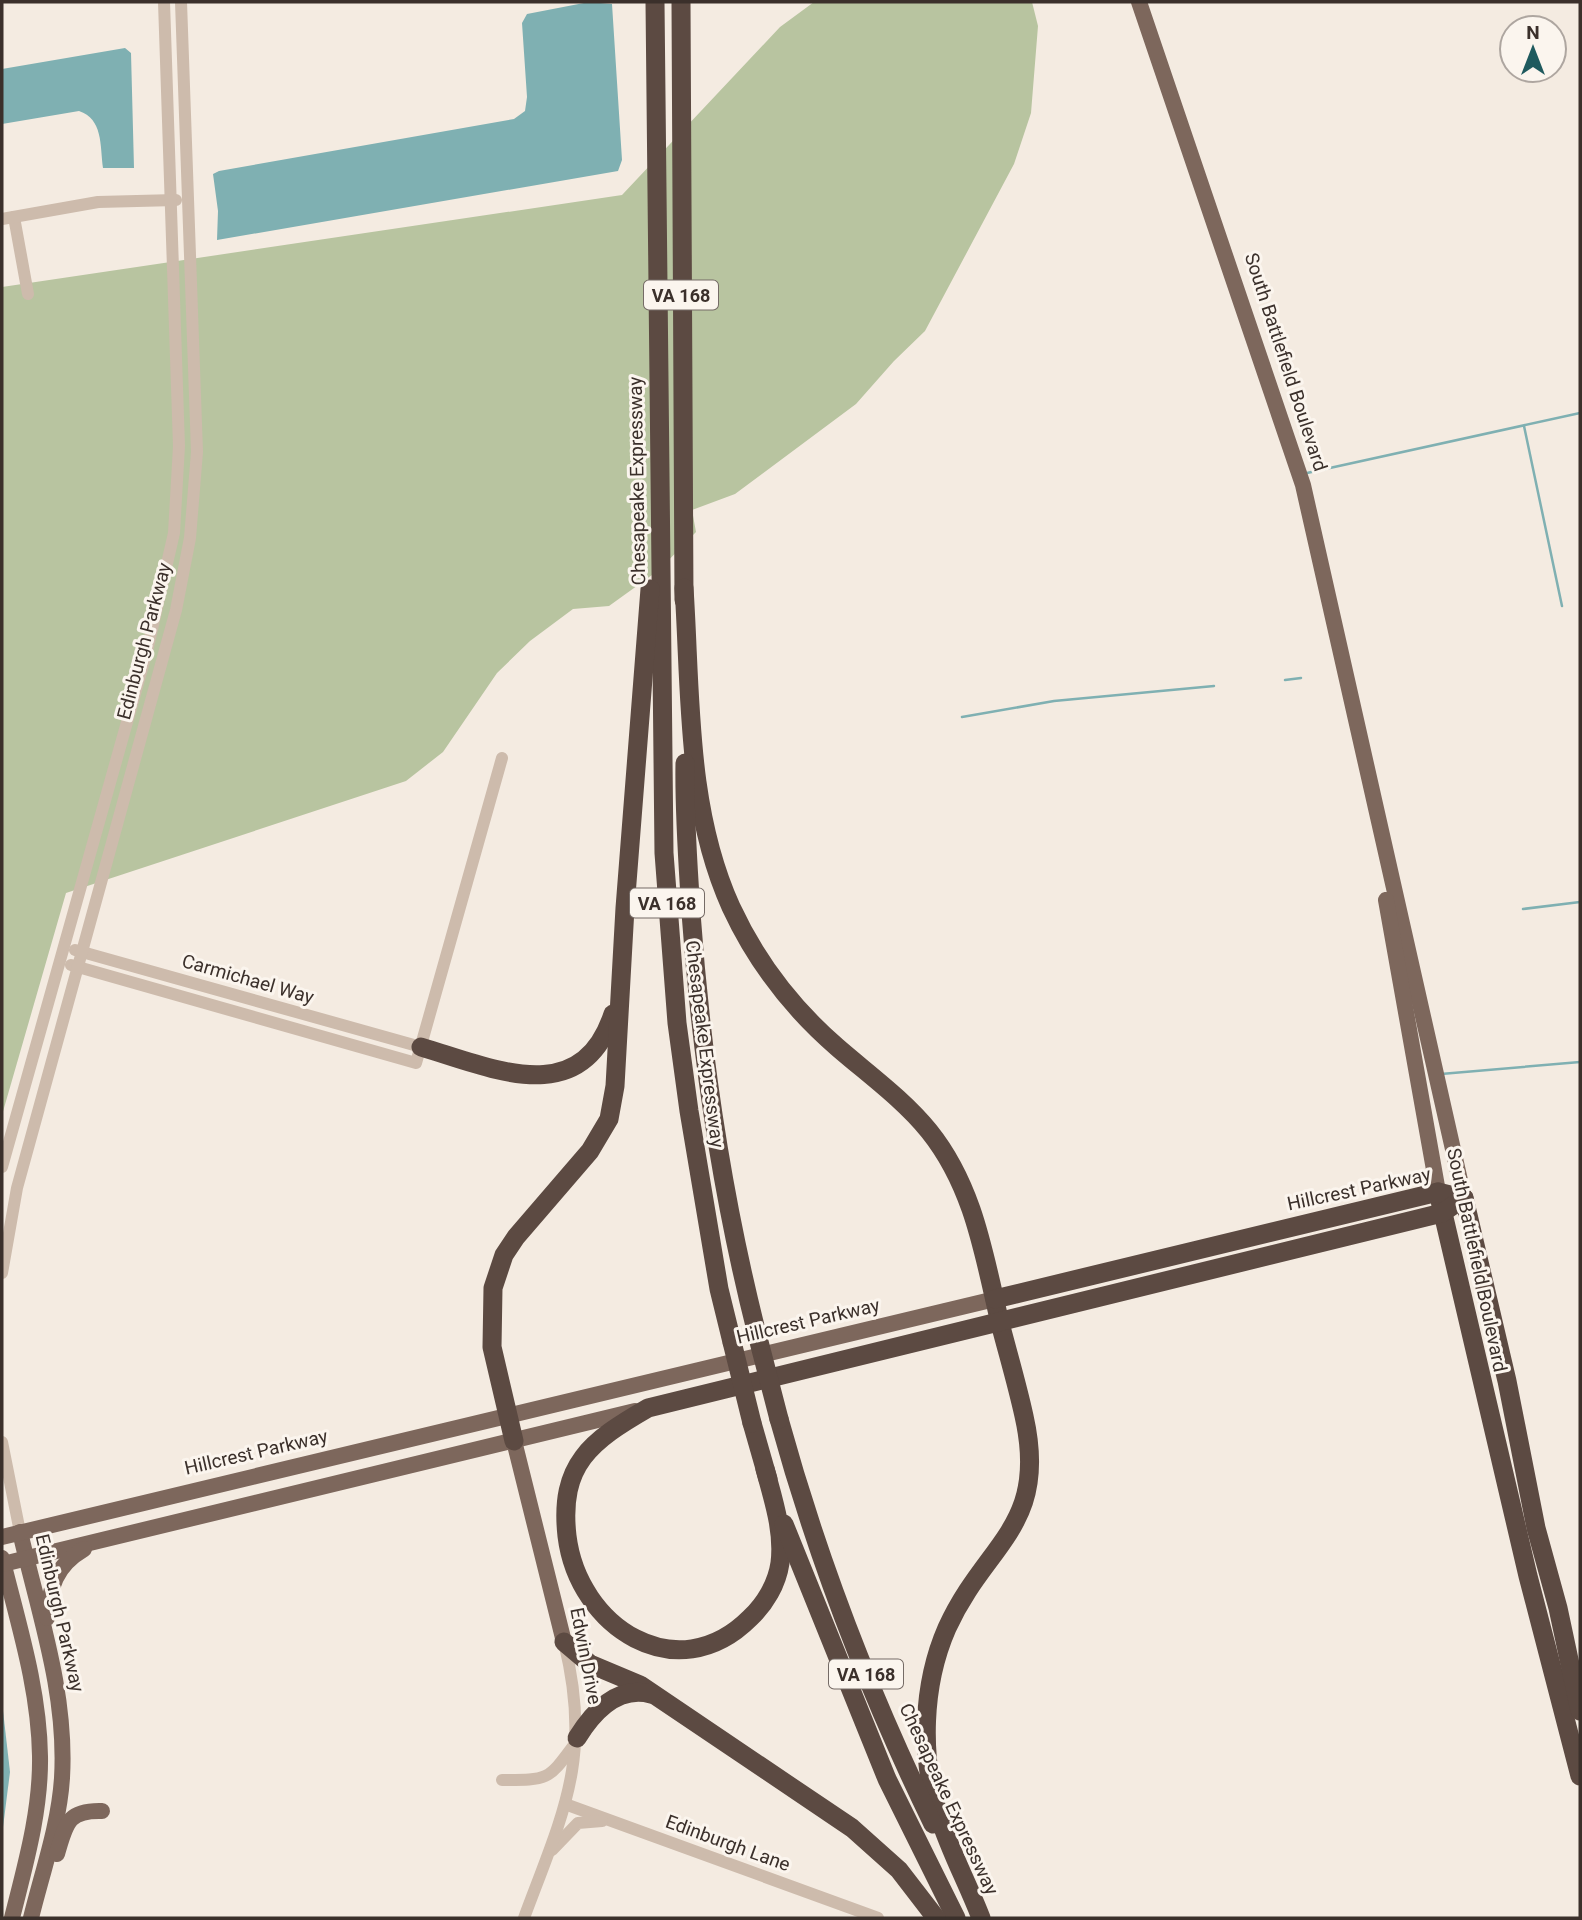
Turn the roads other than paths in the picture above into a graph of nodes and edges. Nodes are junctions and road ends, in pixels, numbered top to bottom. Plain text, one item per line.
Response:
1 (164, 2) edge
2 (181, 2) edge
3 (655, 2) edge
4 (681, 2) edge
5 (1139, 2) edge
6 (170, 200) junction
7 (187, 200) junction
8 (8, 218) edge
9 (28, 294) dead end
10 (659, 459) junction
11 (684, 588) junction
12 (1361, 746) junction
13 (502, 758) dead end
14 (65, 947) junction
15 (82, 952) junction
16 (61, 962) junction
17 (78, 967) junction
18 (620, 993) junction
19 (418, 1055) junction
20 (2, 1167) edge
21 (1438, 1192) junction
22 (1464, 1198) junction
23 (1442, 1213) junction
24 (2, 1273) edge
25 (995, 1299) junction
26 (1000, 1323) junction
27 (648, 1408) junction
28 (507, 1416) junction
29 (514, 1441) junction
30 (2, 1442) edge
31 (765, 1469) junction
32 (20, 1532) junction
33 (2, 1536) edge
34 (114, 1538) junction
35 (26, 1559) junction
36 (2, 1562) edge
37 (46, 1631) junction
38 (564, 1642) junction
39 (656, 1696) junction
40 (1580, 1711) edge
41 (577, 1739) junction
42 (40, 1757) junction
43 (1580, 1776) edge
44 (502, 1780) dead end
45 (60, 1792) junction
46 (565, 1804) junction
47 (102, 1811) dead end
48 (613, 1821) junction
49 (547, 1855) junction
50 (12, 1918) edge
51 (32, 1918) edge
52 (524, 1918) edge
53 (878, 1918) edge
54 (936, 1918) edge
55 (956, 1918) edge
56 (981, 1918) edge

1 - 6 street, Edinburgh Parkway
2 - 7 street, Edinburgh Parkway
3 - 10 highway, Chesapeake Expressway / VA 168
4 - 11 highway, Chesapeake Expressway / VA 168
5 - 12 main road, South Battlefield Boulevard
6 - 7 street
6 - 8 street
6 - 14 street, Edinburgh Parkway
7 - 15 street, Edinburgh Parkway
8 - 9 street
10 - 18 highway
10 - 31 highway, Chesapeake Expressway / VA 168, bridge
11 - 25 highway
11 - 56 highway, Chesapeake Expressway / VA 168, bridge
12 - 21 main road, South Battlefield Boulevard
12 - 22 main road, South Battlefield Boulevard
13 - 19 street
14 - 15 street, Carmichael Way
14 - 16 street, Edinburgh Parkway
15 - 17 street, Edinburgh Parkway
15 - 19 street, Carmichael Way
16 - 17 street, Carmichael Way
16 - 20 street, Edinburgh Parkway
17 - 19 street, Carmichael Way
17 - 24 street, Edinburgh Parkway
18 - 19 highway
18 - 28 highway
21 - 22 highway, Hillcrest Parkway
21 - 23 highway, South Battlefield Boulevard
21 - 25 highway, Hillcrest Parkway
22 - 23 highway, Hillcrest Parkway
22 - 40 highway, South Battlefield Boulevard
23 - 26 highway, Hillcrest Parkway
23 - 43 highway, South Battlefield Boulevard
25 - 26 highway
25 - 28 main road, Hillcrest Parkway
26 - 27 highway, Hillcrest Parkway
26 - 56 highway
27 - 29 main road, Hillcrest Parkway
27 - 31 highway
28 - 29 highway
28 - 32 main road, Hillcrest Parkway
29 - 34 main road, Hillcrest Parkway
29 - 38 main road, Edwin Drive
30 - 32 street, Edinburgh Parkway
31 - 55 highway, Chesapeake Expressway / VA 168
32 - 33 main road, Hillcrest Parkway
32 - 35 main road, Edinburgh Parkway
34 - 35 main road, Hillcrest Parkway
34 - 37 main road
35 - 36 main road, Hillcrest Parkway
35 - 37 main road, Edinburgh Parkway
36 - 42 main road
37 - 45 main road, Edinburgh Parkway
38 - 39 highway
38 - 41 street, Edwin Drive
39 - 41 highway
39 - 54 highway
41 - 44 street
41 - 46 street, Edwin Drive
42 - 45 main road
42 - 50 main road
45 - 51 main road, Edinburgh Parkway
46 - 48 street, Edinburgh Lane
46 - 49 street, Edwin Drive
47 - 51 main road
48 - 49 street
48 - 53 street, Edinburgh Lane
49 - 52 street, Edwin Drive

